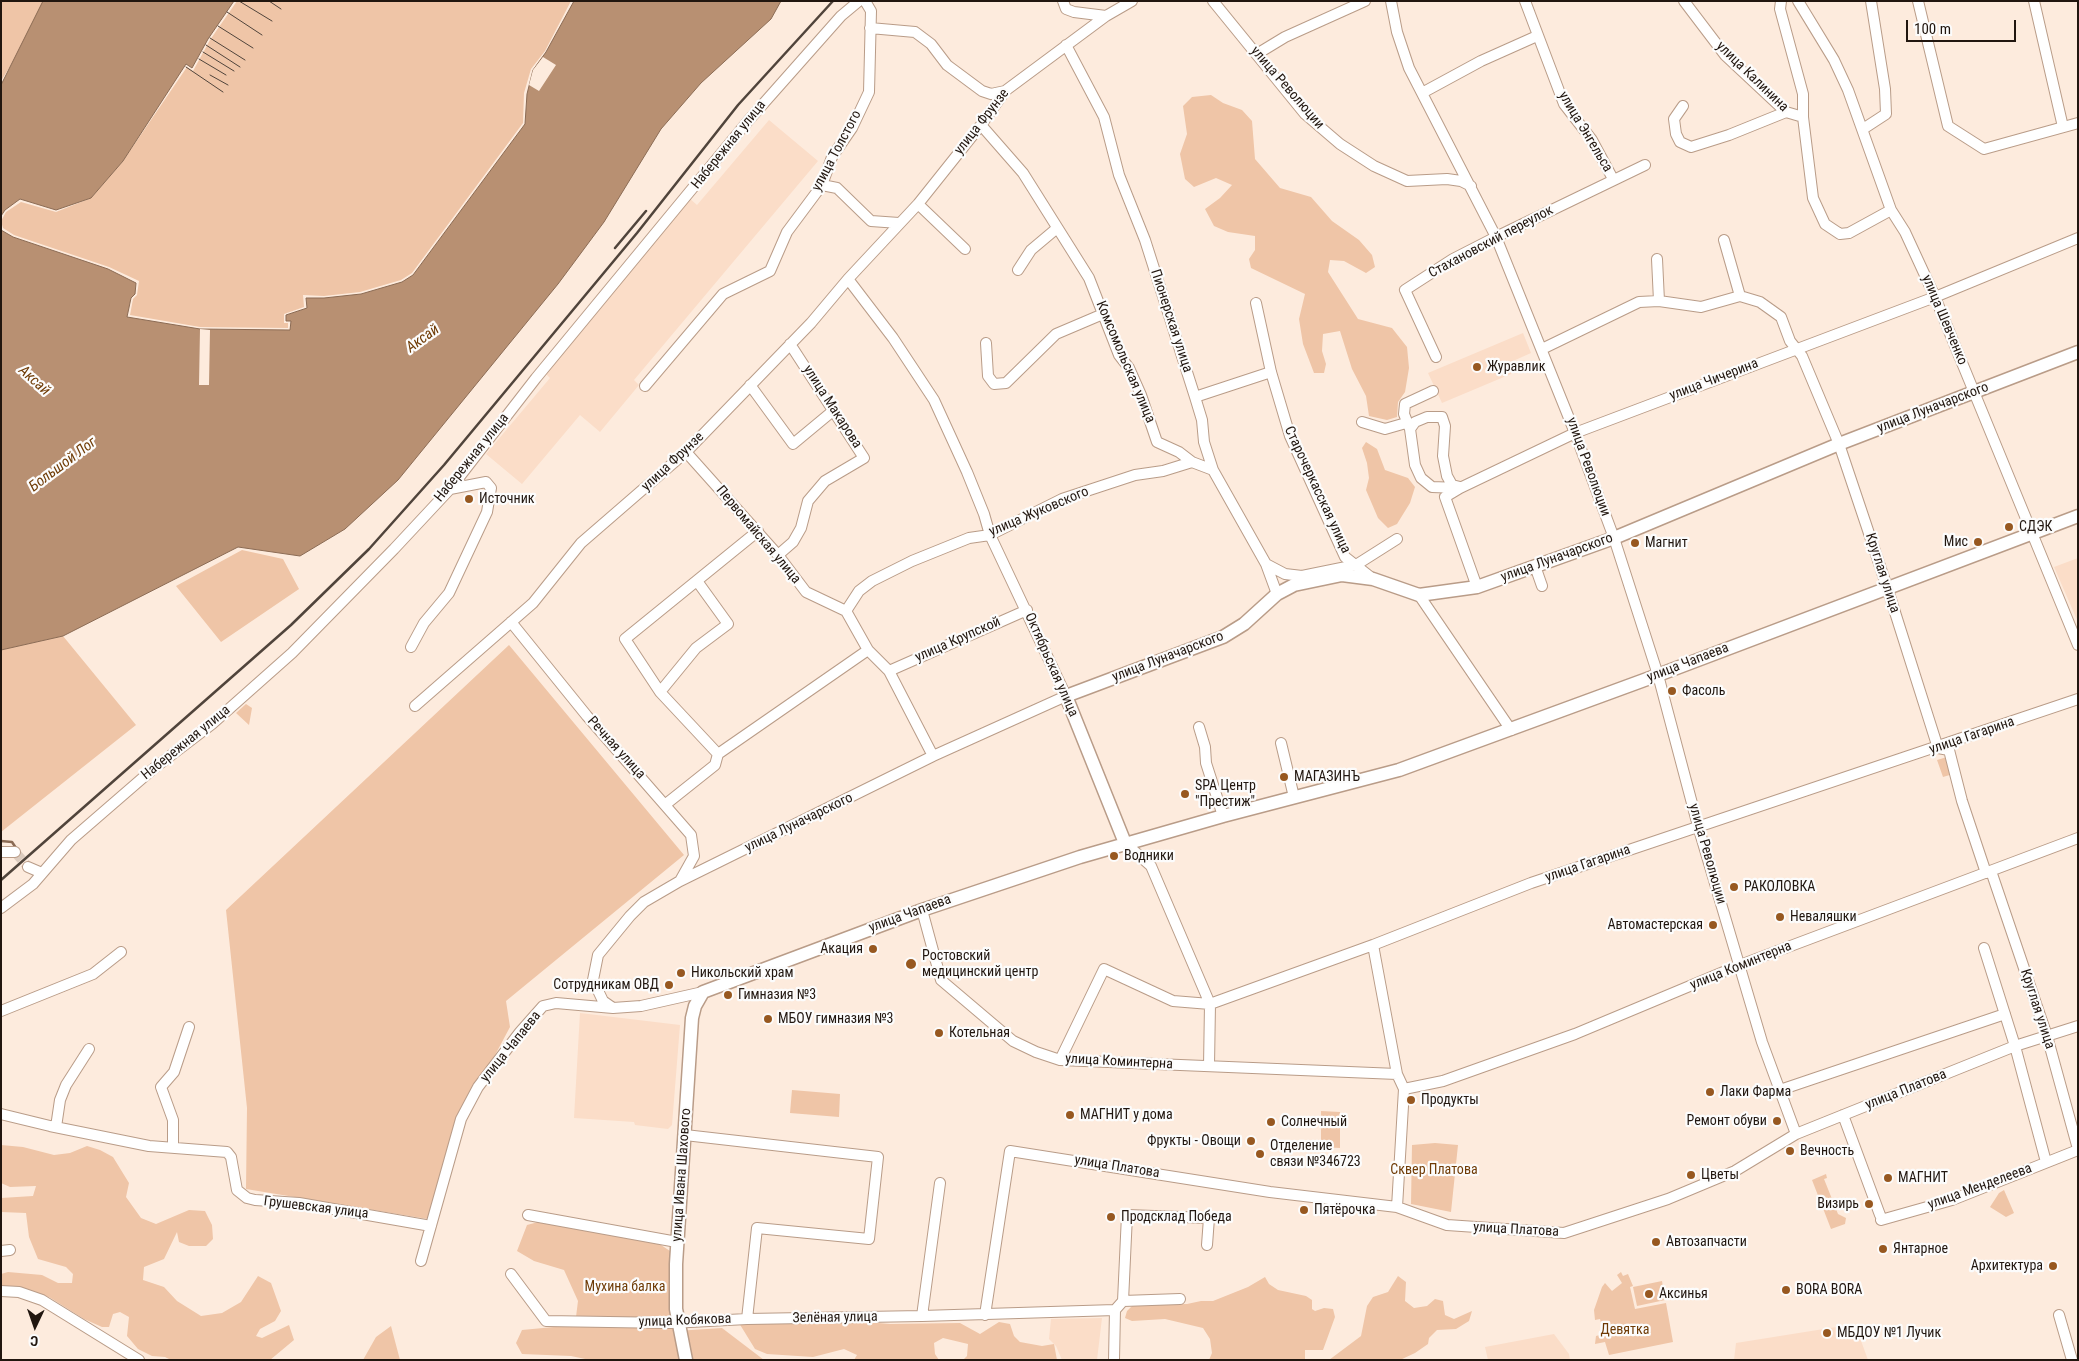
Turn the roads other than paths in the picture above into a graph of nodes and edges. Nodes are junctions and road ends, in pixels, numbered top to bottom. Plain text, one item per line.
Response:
1 (859, 1) edge
2 (865, 1) edge
3 (1063, 1) edge
4 (1132, 1) edge
5 (1213, 1) edge
6 (1364, 1) edge
7 (1391, 1) edge
8 (1525, 1) edge
9 (1684, 1) edge
10 (1781, 1) edge
11 (1798, 1) edge
12 (1871, 1) edge
13 (1918, 1) edge
14 (2034, 1) edge
15 (1106, 16) junction
16 (870, 28) junction
17 (1537, 36) junction
18 (1066, 45) junction
19 (1257, 54) junction
20 (1005, 91) junction
21 (1422, 93) junction
22 (1683, 106) dead end
23 (1786, 112) junction
24 (1803, 117) junction
25 (2078, 123) edge
26 (981, 125) junction
27 (2063, 127) junction
28 (1863, 129) junction
29 (1645, 165) dead end
30 (1613, 179) junction
31 (822, 185) junction
32 (1472, 187) junction
33 (918, 204) junction
34 (1890, 210) junction
35 (899, 223) junction
36 (1056, 228) junction
37 (1496, 237) junction
38 (2078, 238) edge
39 (1724, 240) dead end
40 (965, 249) dead end
41 (1657, 259) dead end
42 (1018, 270) dead end
43 (848, 278) junction
44 (1740, 296) junction
45 (1935, 297) junction
46 (1659, 302) junction
47 (1256, 303) dead end
48 (1103, 314) junction
49 (986, 342) dead end
50 (790, 344) junction
51 (1797, 348) junction
52 (1542, 349) junction
53 (2078, 352) edge
54 (1436, 357) dead end
55 (1271, 372) junction
56 (750, 385) junction
57 (645, 386) dead end
58 (1433, 390) dead end
59 (1975, 393) junction
60 (1195, 397) junction
61 (834, 410) junction
62 (1362, 422) dead end
63 (1408, 426) junction
64 (1576, 433) junction
65 (1839, 444) junction
66 (686, 452) junction
67 (1192, 462) junction
68 (1213, 470) junction
69 (1460, 488) junction
70 (450, 489) junction
71 (2078, 516) edge
72 (758, 531) junction
73 (2034, 533) junction
74 (990, 536) junction
75 (1614, 538) junction
76 (1397, 539) dead end
77 (778, 555) junction
78 (1266, 564) junction
79 (1356, 565) junction
80 (1535, 566) junction
81 (1374, 580) junction
82 (697, 581) junction
83 (1542, 586) dead end
84 (1887, 587) junction
85 (1476, 588) junction
86 (1277, 594) junction
87 (1419, 595) junction
88 (1026, 610) junction
89 (846, 611) junction
90 (511, 622) junction
91 (2078, 645) edge
92 (411, 647) dead end
93 (868, 650) junction
94 (889, 671) junction
95 (1658, 675) junction
96 (660, 692) junction
97 (1066, 696) junction
98 (2078, 699) edge
99 (415, 706) dead end
100 (1199, 727) dead end
101 (1511, 730) junction
102 (1281, 743) dead end
103 (1938, 748) junction
104 (718, 754) junction
105 (933, 756) junction
106 (1294, 797) junction
107 (666, 804) junction
108 (1223, 816) junction
109 (1698, 826) junction
110 (2078, 838) edge
111 (1125, 843) junction
112 (1, 852) edge
113 (15, 852) dead end
114 (28, 867) tunnel mouth
115 (1988, 872) junction
116 (42, 873) junction
117 (680, 881) junction
118 (1, 908) edge
119 (922, 910) junction
120 (1373, 944) junction
121 (1984, 948) dead end
122 (121, 952) dead end
123 (1740, 965) junction
124 (702, 992) junction
125 (1210, 1004) junction
126 (613, 1008) junction
127 (1, 1011) edge
128 (2005, 1014) junction
129 (2078, 1026) edge
130 (189, 1027) dead end
131 (2047, 1036) junction
132 (2015, 1046) junction
133 (89, 1050) dead end
134 (1060, 1060) junction
135 (1209, 1066) junction
136 (1397, 1074) junction
137 (1404, 1089) junction
138 (1780, 1090) junction
139 (1, 1114) edge
140 (1843, 1115) junction
141 (56, 1127) junction
142 (1796, 1134) junction
143 (685, 1135) junction
144 (173, 1148) junction
145 (2078, 1150) edge
146 (2046, 1162) junction
147 (940, 1183) dead end
148 (1397, 1207) junction
149 (528, 1215) dead end
150 (431, 1226) junction
151 (677, 1242) junction
152 (1207, 1245) dead end
153 (421, 1262) dead end
154 (511, 1274) dead end
155 (1, 1291) edge
156 (1180, 1299) dead end
157 (1123, 1301) junction
158 (1115, 1310) junction
159 (985, 1315) junction
160 (2059, 1315) dead end
161 (922, 1316) junction
162 (747, 1319) junction
163 (678, 1323) junction
164 (139, 1360) edge
165 (686, 1360) edge
166 (1114, 1360) edge
167 (2072, 1360) edge

1 - 70 street, Набережная улица
2 - 16 street, улица Толстого
3 - 15 street
4 - 15 street, улица Фрунзе
5 - 19 street, улица Революции
6 - 19 street
7 - 21 street
8 - 17 street, улица Энгельса
9 - 23 street, улица Калинина
10 - 24 street
11 - 28 street, улица Шевченко
12 - 28 street
13 - 27 street
14 - 27 street
15 - 18 street, улица Фрунзе
16 - 20 street
16 - 31 street, улица Толстого
17 - 21 street
17 - 30 street, улица Энгельса
18 - 20 street, улица Фрунзе
18 - 60 street, Пионерская улица
19 - 32 street, улица Революции
20 - 26 street, улица Фрунзе
21 - 32 street
22 - 23 street
23 - 24 street, улица Калинина
24 - 34 street, улица Калинина
25 - 27 street
26 - 33 street, улица Фрунзе
26 - 36 street, Комсомольская улица
28 - 34 street, улица Шевченко
29 - 30 street, Стахановский переулок
30 - 37 street, Стахановский переулок
31 - 35 street
31 - 57 street, улица Толстого
32 - 37 street, улица Революции
33 - 35 street, улица Фрунзе
33 - 40 street
34 - 45 street, улица Шевченко
35 - 43 street, улица Фрунзе
36 - 42 street
36 - 48 street, Комсомольская улица
37 - 52 street, улица Революции
37 - 54 street, Стахановский переулок
38 - 45 street, улица Чичерина
39 - 44 street
41 - 46 street
43 - 50 street, улица Фрунзе
43 - 74 street, Октябрьская улица
44 - 46 street
44 - 51 street, Круглая улица
45 - 51 street, улица Чичерина
45 - 59 street, улица Шевченко
46 - 52 street
47 - 55 street, Старочеркасская улица
48 - 49 street
48 - 67 street, Комсомольская улица
50 - 56 street, улица Фрунзе
50 - 61 street, улица Макарова
51 - 64 street, улица Чичерина
51 - 65 street, Круглая улица
52 - 64 street, улица Революции
53 - 59 main road, улица Луначарского
55 - 60 street
55 - 79 street, Старочеркасская улица
56 - 61 street
56 - 66 street, улица Фрунзе
58 - 63 street
59 - 65 main road, улица Луначарского
59 - 73 street, улица Шевченко
60 - 68 street, Пионерская улица
61 - 77 street, улица Макарова
62 - 63 street
63 - 69 street
63 - 69 street
64 - 69 street, улица Чичерина
64 - 75 street, улица Революции
65 - 75 main road, улица Луначарского
65 - 84 street, Круглая улица
66 - 72 street, Первомайская улица
66 - 90 street, улица Фрунзе
67 - 68 street, Комсомольская улица
67 - 74 street, улица Жуковского
68 - 78 street, Пионерская улица
69 - 85 street, улица Чичерина
70 - 92 street
70 - 116 street, Набережная улица
71 - 73 main road, улица Чапаева
72 - 77 street, Первомайская улица
72 - 82 street
73 - 84 main road, улица Чапаева
73 - 91 street, улица Шевченко
74 - 88 street, Октябрьская улица
74 - 89 street, улица Жуковского
75 - 80 main road, улица Луначарского
75 - 95 street, улица Революции
76 - 79 street
77 - 89 street, Первомайская улица
78 - 79 street
78 - 86 street, Пионерская улица
79 - 81 street, Старочеркасская улица
80 - 83 street
80 - 85 main road, улица Луначарского
81 - 86 main road, улица Луначарского
81 - 87 main road, улица Луначарского
82 - 96 street
82 - 96 street
84 - 95 main road, улица Чапаева
84 - 103 street, Круглая улица
85 - 87 main road, улица Луначарского
86 - 97 main road, улица Луначарского
87 - 101 street
88 - 94 street, улица Крупской
88 - 97 street, Октябрьская улица
89 - 93 street
90 - 99 street, улица Фрунзе
90 - 107 street, Речная улица
93 - 94 street
93 - 104 street
94 - 105 street
95 - 101 main road, улица Чапаева
95 - 109 street, улица Революции
96 - 104 street
97 - 105 street, улица Луначарского
97 - 111 main road, Октябрьская улица
98 - 103 street, улица Гагарина
100 - 108 street
101 - 106 main road, улица Чапаева
102 - 106 street
103 - 109 street, улица Гагарина
103 - 115 street, Круглая улица
104 - 107 street
105 - 117 street, улица Луначарского
106 - 108 main road, улица Чапаева
107 - 117 street, Речная улица
108 - 111 main road, улица Чапаева
109 - 120 street, улица Гагарина
109 - 123 street, улица Революции
110 - 115 street, улица Коминтерна
111 - 119 main road, улица Чапаева
111 - 125 street, Октябрьская улица
112 - 113 street
114 - 116 street
115 - 123 street, улица Коминтерна
115 - 131 street, Круглая улица
116 - 118 street, Набережная улица
117 - 126 street, улица Луначарского
119 - 124 main road, улица Чапаева
119 - 134 street, улица Коминтерна
120 - 125 street, улица Гагарина
120 - 136 street
121 - 128 street
122 - 127 street
123 - 137 street, улица Коминтерна
123 - 138 street, улица Революции
124 - 126 street, улица Чапаева
124 - 143 main road, улица Ивана Шахового
125 - 134 street, улица Гагарина
125 - 135 street, Октябрьская улица
126 - 150 street, улица Чапаева
128 - 132 street
128 - 138 street
129 - 131 street, улица Платова
130 - 144 street
131 - 132 street, улица Платова
131 - 145 street, Круглая улица
132 - 140 street, улица Платова
132 - 146 street
133 - 141 street
134 - 135 street, улица Коминтерна
135 - 136 street, улица Коминтерна
136 - 137 street
137 - 148 street
138 - 142 street, улица Революции
139 - 141 street, Грушевская улица
140 - 142 street, улица Платова
140 - 146 street, улица Менделеева
141 - 144 street, Грушевская улица
142 - 148 street, улица Платова
143 - 151 main road, улица Ивана Шахового
143 - 162 street, улица Кобякова
144 - 150 street, Грушевская улица
145 - 146 street, улица Менделеева
147 - 161 street
148 - 159 street, улица Платова
149 - 151 street
150 - 153 street, улица Чапаева
151 - 163 main road, улица Ивана Шахового
152 - 157 street
154 - 163 street, улица Кобякова
155 - 164 street
156 - 157 street
157 - 158 street
158 - 159 street, Зелёная улица
158 - 166 street
159 - 161 street, Зелёная улица
160 - 167 street
161 - 162 street, Зелёная улица
162 - 163 street, улица Кобякова
163 - 165 main road, улица Ивана Шахового

